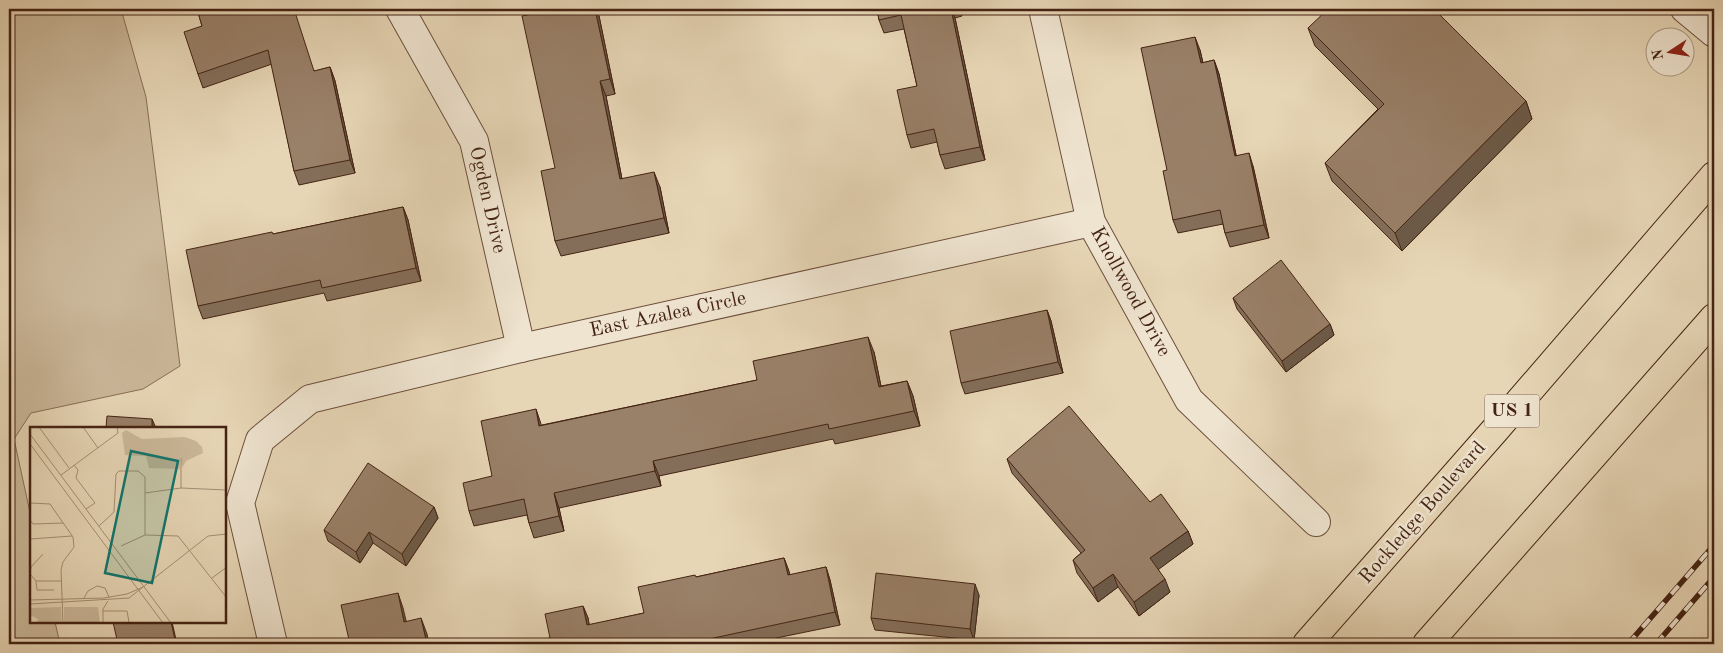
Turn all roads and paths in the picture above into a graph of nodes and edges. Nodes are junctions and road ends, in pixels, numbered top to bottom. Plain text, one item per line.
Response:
1 (400, 9) edge
2 (1043, 9) edge
3 (1685, 9) edge
4 (1714, 32) edge
5 (1714, 176) edge
6 (1091, 222) junction
7 (1714, 318) edge
8 (521, 348) junction
9 (1316, 522) dead end
10 (273, 644) edge
11 (1307, 644) edge
12 (1427, 644) edge

1 - 8 street, Ogden Drive
2 - 6 street, Knollwood Drive
3 - 4 street
5 - 11 main road, Rockledge Boulevard / US 1
6 - 8 street, East Azalea Circle
6 - 9 street, Knollwood Drive
7 - 12 main road
8 - 10 street, East Azalea Circle

